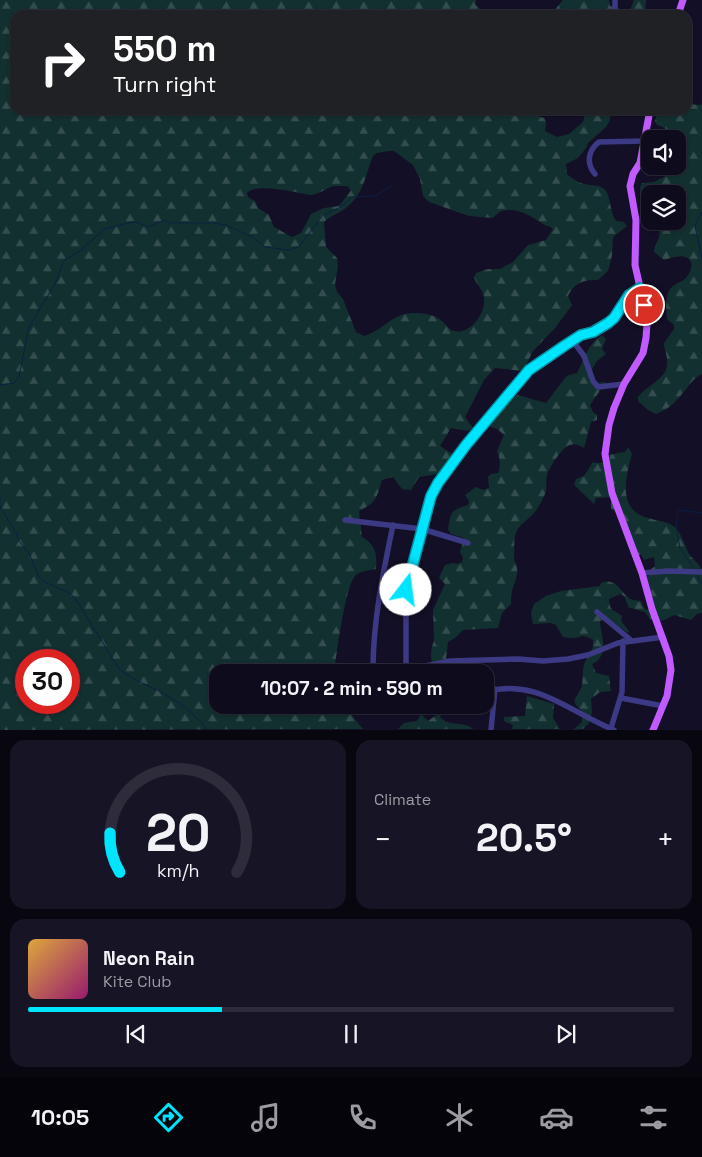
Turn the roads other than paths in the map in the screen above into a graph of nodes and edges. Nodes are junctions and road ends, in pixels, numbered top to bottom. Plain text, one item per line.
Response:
1 (649, 115) edge
2 (646, 130) edge
3 (641, 141) edge
4 (641, 158) edge
5 (595, 174) dead end
6 (640, 288) junction
7 (573, 341) junction
8 (624, 384) junction
9 (345, 520) dead end
10 (393, 525) junction
11 (422, 530) junction
12 (468, 543) dead end
13 (702, 572) edge
14 (642, 573) junction
15 (596, 612) dead end
16 (663, 637) junction
17 (623, 641) junction
18 (632, 641) junction
19 (373, 664) edge
20 (406, 664) edge
21 (432, 664) edge
22 (495, 689) joint
23 (621, 698) junction
24 (662, 706) junction
25 (613, 729) edge
26 (491, 730) edge
27 (653, 730) edge

1 - 2 main road
3 - 5 street
4 - 6 main road
6 - 7 street
6 - 8 main road
7 - 8 street
7 - 11 street
8 - 14 main road
9 - 10 street
10 - 11 street
10 - 19 street
11 - 12 street
11 - 20 street
13 - 14 street
14 - 16 main road
15 - 18 street
16 - 18 street
16 - 24 main road
17 - 18 street
17 - 21 street
17 - 23 street
22 - 25 street
22 - 26 street
23 - 24 street
23 - 25 street
24 - 27 main road

